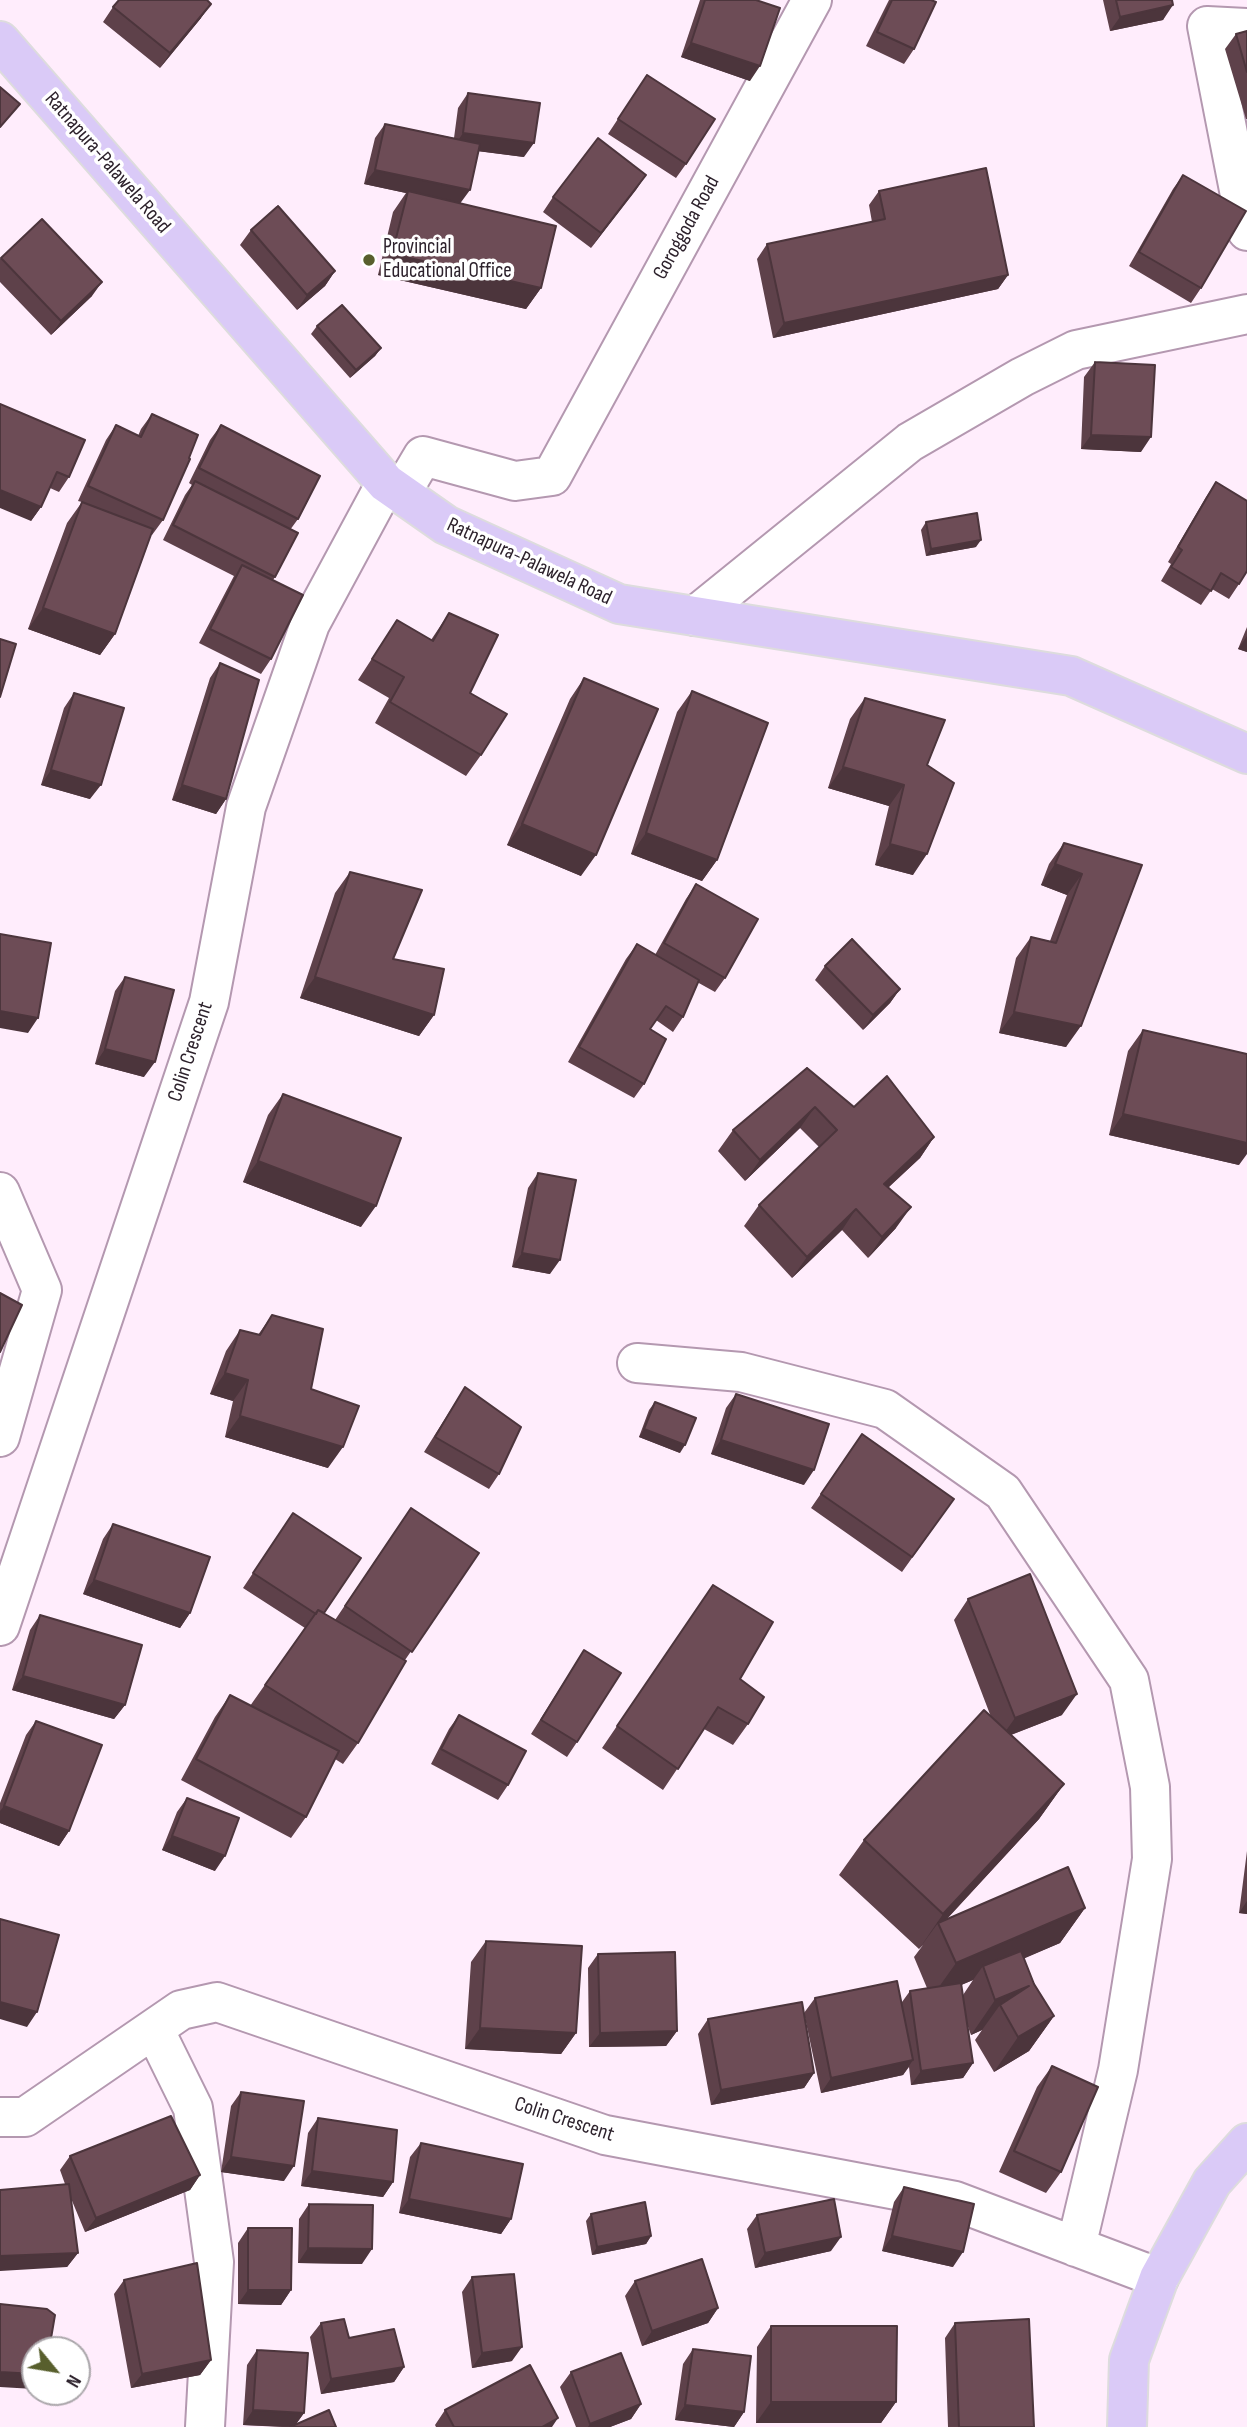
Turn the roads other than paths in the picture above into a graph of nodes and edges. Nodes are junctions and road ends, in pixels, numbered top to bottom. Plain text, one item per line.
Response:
1 (812, 0) edge
2 (1247, 27) edge
3 (0, 41) edge
4 (1247, 232) edge
5 (1247, 314) edge
6 (563, 457) joint
7 (393, 488) junction
8 (695, 616) junction
9 (1247, 754) edge
10 (0, 1192) edge
11 (637, 1363) dead end
12 (0, 1437) edge
13 (0, 1626) edge
14 (154, 2029) junction
15 (0, 2117) edge
16 (1247, 2143) edge
17 (1076, 2246) junction
18 (1159, 2278) junction
19 (205, 2427) edge
20 (1127, 2427) edge

1 - 6 street, Goroggoda Road
2 - 4 street
3 - 7 main road, Ratnapura-Palawela Road
5 - 8 street
6 - 7 street, Colin Crescent
7 - 8 main road, Ratnapura-Palawela Road
7 - 13 street, Colin Crescent
8 - 9 main road, Ratnapura-Palawela Road
10 - 12 street
11 - 17 street
14 - 15 street, Colin Crescent
14 - 17 street, Colin Crescent
14 - 19 street
16 - 18 main road
17 - 18 street, Colin Crescent
18 - 20 main road

